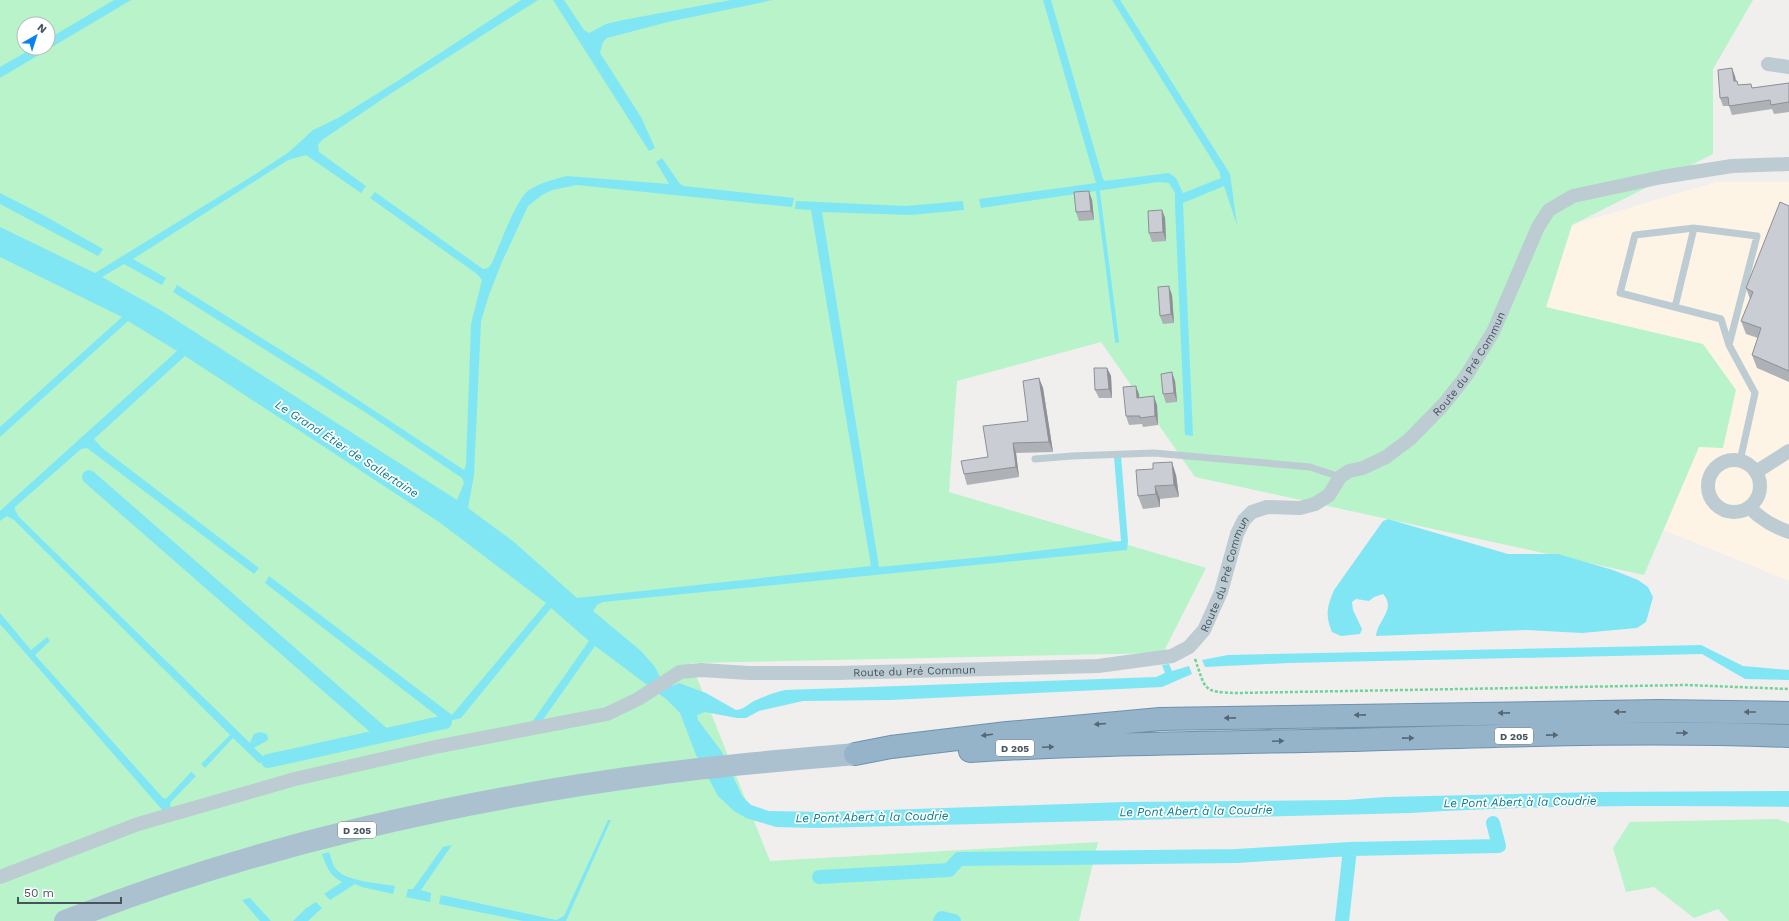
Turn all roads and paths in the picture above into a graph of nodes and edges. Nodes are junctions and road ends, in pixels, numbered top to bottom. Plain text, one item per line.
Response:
1 (1768, 64) dead end
2 (1789, 67) edge
3 (1789, 164) edge
4 (1694, 228) junction
5 (1675, 307) junction
6 (1729, 345) junction
7 (1789, 451) edge
8 (1035, 459) dead end
9 (1740, 461) junction
10 (1756, 472) junction
11 (1340, 477) junction
12 (1750, 508) junction
13 (1789, 532) edge
14 (1189, 647) junction
15 (1789, 689) edge
16 (1789, 713) edge
17 (1789, 736) edge
18 (856, 754) junction
19 (0, 877) edge
20 (65, 921) edge

1 - 2 street
3 - 11 street, Route du Pré Commun
4 - 5 lane
4 - 5 lane
4 - 6 lane
5 - 6 lane
6 - 9 lane
7 - 10 street
8 - 11 lane
9 - 10 street
9 - 12 street
10 - 12 street
11 - 14 street, Route du Pré Commun
12 - 13 street
14 - 15 path
14 - 19 street, Route du Pré Commun
16 -> 18 highway, D 205
18 -> 17 highway, D 205
18 - 20 main road, D 205

